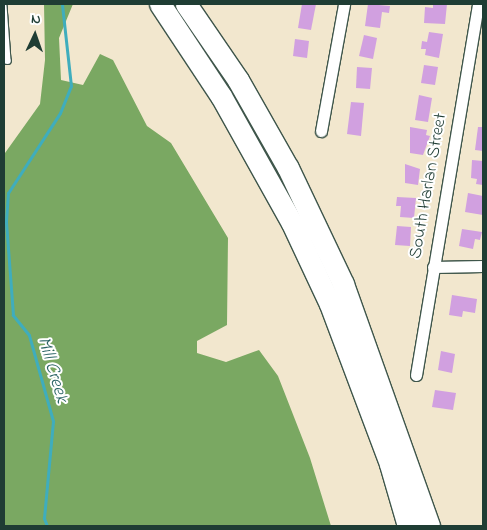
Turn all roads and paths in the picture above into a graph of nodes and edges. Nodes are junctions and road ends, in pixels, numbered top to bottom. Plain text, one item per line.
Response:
1 (160, 4) edge
2 (186, 4) edge
3 (344, 4) edge
4 (478, 4) edge
5 (4, 6) edge
6 (4, 61) edge
7 (321, 131) dead end
8 (483, 266) edge
9 (433, 267) junction
10 (416, 375) dead end
11 (408, 526) edge
12 (429, 526) edge

1 - 11 highway
2 - 12 highway
3 - 7 street
4 - 9 street, South Harlan Street
5 - 6 lane
8 - 9 street
9 - 10 street, South Harlan Street

